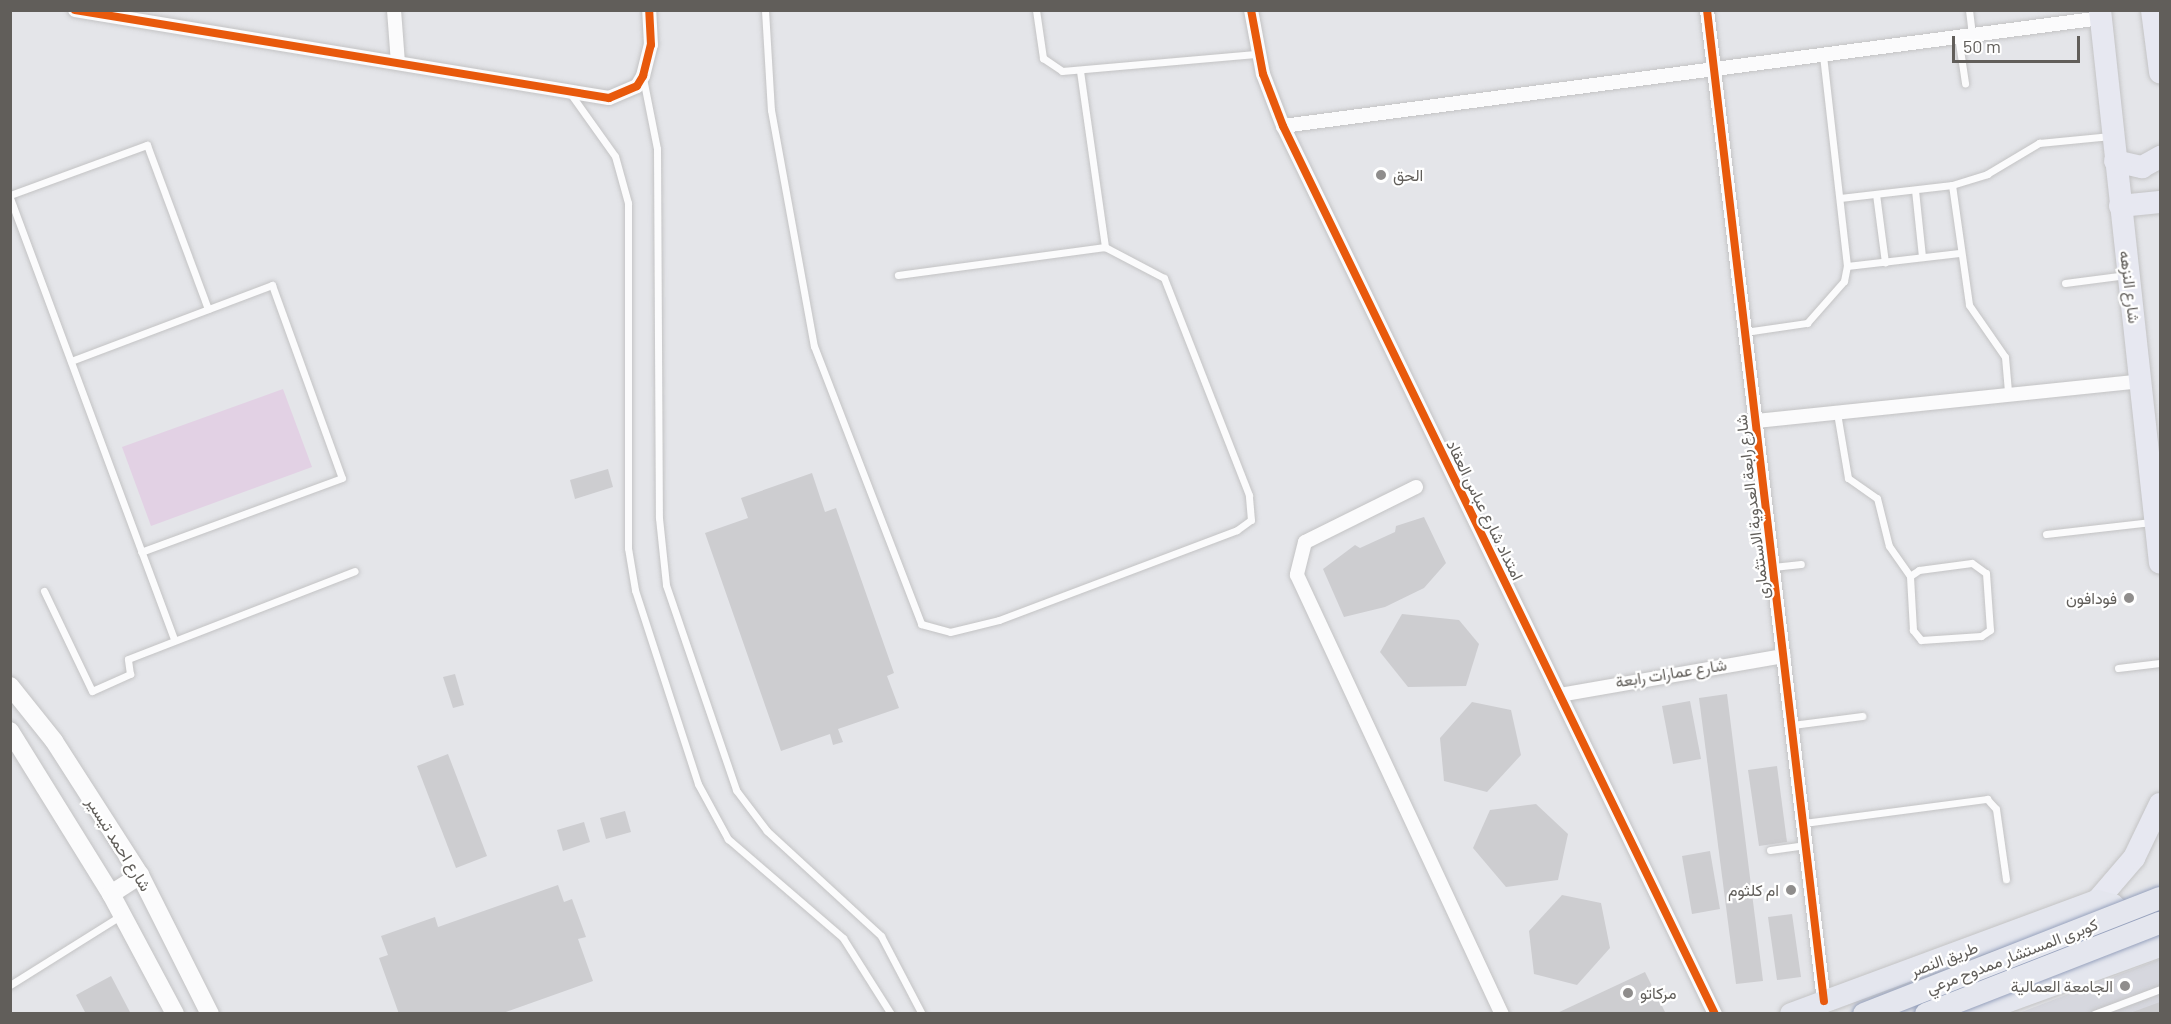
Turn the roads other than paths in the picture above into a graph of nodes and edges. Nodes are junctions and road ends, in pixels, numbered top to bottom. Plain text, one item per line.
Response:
1 (75, 10) edge
2 (394, 10) edge
3 (649, 10) edge
4 (765, 10) edge
5 (1036, 10) edge
6 (1251, 10) edge
7 (1707, 10) edge
8 (1969, 10) edge
9 (2152, 10) edge
10 (2100, 14) edge
11 (1965, 35) junction
12 (1258, 54) junction
13 (1822, 55) junction
14 (398, 63) junction
15 (1714, 69) junction
16 (1080, 71) junction
17 (2160, 72) edge
18 (643, 76) junction
19 (1965, 83) dead end
20 (570, 93) junction
21 (1283, 126) junction
22 (2111, 136) junction
23 (2160, 157) edge
24 (2115, 161) junction
25 (1952, 185) junction
26 (1915, 189) junction
27 (1876, 194) junction
28 (10, 196) edge
29 (1840, 198) junction
30 (2160, 202) edge
31 (2120, 206) junction
32 (1105, 247) junction
33 (1959, 253) junction
34 (1922, 257) junction
35 (1885, 262) junction
36 (1847, 266) junction
37 (898, 275) dead end
38 (2129, 275) junction
39 (2065, 284) dead end
40 (208, 309) junction
41 (1745, 332) junction
42 (71, 361) junction
43 (2142, 381) junction
44 (2008, 395) junction
45 (1837, 413) junction
46 (1756, 421) junction
47 (1416, 487) dead end
48 (2158, 524) edge
49 (2046, 534) dead end
50 (141, 552) junction
51 (2160, 563) edge
52 (1802, 564) dead end
53 (1773, 567) junction
54 (355, 571) dead end
55 (1910, 576) junction
56 (44, 591) dead end
57 (174, 640) junction
58 (1784, 656) junction
59 (2160, 663) edge
60 (2118, 668) dead end
61 (10, 687) edge
62 (1560, 695) junction
63 (1862, 716) dead end
64 (1792, 725) junction
65 (10, 731) edge
66 (2160, 804) edge
67 (1804, 823) junction
68 (1806, 845) junction
69 (1770, 850) dead end
70 (140, 875) junction
71 (2006, 879) dead end
72 (111, 894) junction
73 (2160, 898) edge
74 (2097, 901) junction
75 (122, 915) junction
76 (2160, 923) edge
77 (2160, 937) edge
78 (2160, 945) edge
79 (2118, 961) junction
80 (1906, 974) junction
81 (10, 985) edge
82 (2160, 989) edge
83 (1824, 1001) junction
84 (1983, 1012) edge
85 (175, 1014) edge
86 (210, 1014) edge
87 (891, 1014) edge
88 (922, 1014) edge
89 (1502, 1014) edge
90 (1715, 1014) edge
91 (1791, 1014) edge
92 (1853, 1014) edge
93 (1864, 1014) edge
94 (1926, 1014) edge
95 (2094, 1014) edge

1 - 14 street
2 - 14 street
3 - 18 street
4 - 32 lane
5 - 16 lane
6 - 12 street, امتداد شارع عباس العقاد
7 - 15 street, شارع رابعة العدوية الاستثمارى
8 - 11 lane
9 - 17 main road
10 - 11 street
10 - 22 main road, شارع النزهه
11 - 13 street
11 - 19 lane
12 - 16 lane
12 - 21 street, امتداد شارع عباس العقاد
13 - 15 street
13 - 29 lane
14 - 20 street
15 - 21 street
15 - 41 street, شارع رابعة العدوية الاستثمارى
16 - 32 lane
18 - 20 street
18 - 88 lane
20 - 87 lane
21 - 62 street, امتداد شارع عباس العقاد
22 - 24 main road, شارع النزهه
22 - 25 lane
23 - 24 main road
24 - 31 main road, شارع النزهه
25 - 26 lane
25 - 33 lane
26 - 27 lane
26 - 34 lane
27 - 29 lane
27 - 35 lane
28 - 40 lane
28 - 42 lane
29 - 36 lane
30 - 31 main road
31 - 38 main road, شارع النزهه
32 - 37 lane
33 - 34 lane
33 - 44 lane
34 - 35 lane
35 - 36 lane
36 - 41 lane
38 - 39 lane
38 - 43 main road, شارع النزهه
40 - 42 lane
40 - 50 lane
41 - 46 street, شارع رابعة العدوية الاستثمارى
42 - 50 lane
43 - 44 street
43 - 48 main road, شارع النزهه
44 - 45 street
45 - 46 street
45 - 55 lane
46 - 53 street, شارع رابعة العدوية الاستثمارى
47 - 89 street
48 - 49 lane
48 - 51 main road, شارع النزهه
50 - 57 lane
52 - 53 lane
53 - 58 street, شارع رابعة العدوية الاستثمارى
54 - 57 lane
55 - 55 lane
56 - 57 lane
58 - 62 street, شارع عمارات رابعة
58 - 64 street, شارع رابعة العدوية الاستثمارى
59 - 60 lane
61 - 70 street, شارع احمد تيسير
62 - 90 street, امتداد شارع عباس العقاد
63 - 64 lane
64 - 67 street, شارع رابعة العدوية الاستثمارى
65 - 72 street, شارع احمد تيسير
66 - 74 main road
67 - 68 street, شارع رابعة العدوية الاستثمارى
67 - 71 lane
68 - 69 lane
68 - 83 street, شارع رابعة العدوية الاستثمارى
70 - 72 street
70 - 86 street, شارع احمد تيسير
72 - 75 street, شارع احمد تيسير
73 - 93 highway, كوبرى المستشار ممدوح مرعي, bridge
74 - 79 highway
74 - 80 highway, طريق النصر
75 - 81 lane
75 - 85 street, شارع احمد تيسير
76 - 94 highway, كوبرى المستشار ممدوح مرعي, bridge
77 - 79 highway
78 - 79 highway
79 - 84 highway
80 - 83 highway, طريق النصر
80 - 92 highway
82 - 95 lane
83 - 91 highway, طريق النصر

